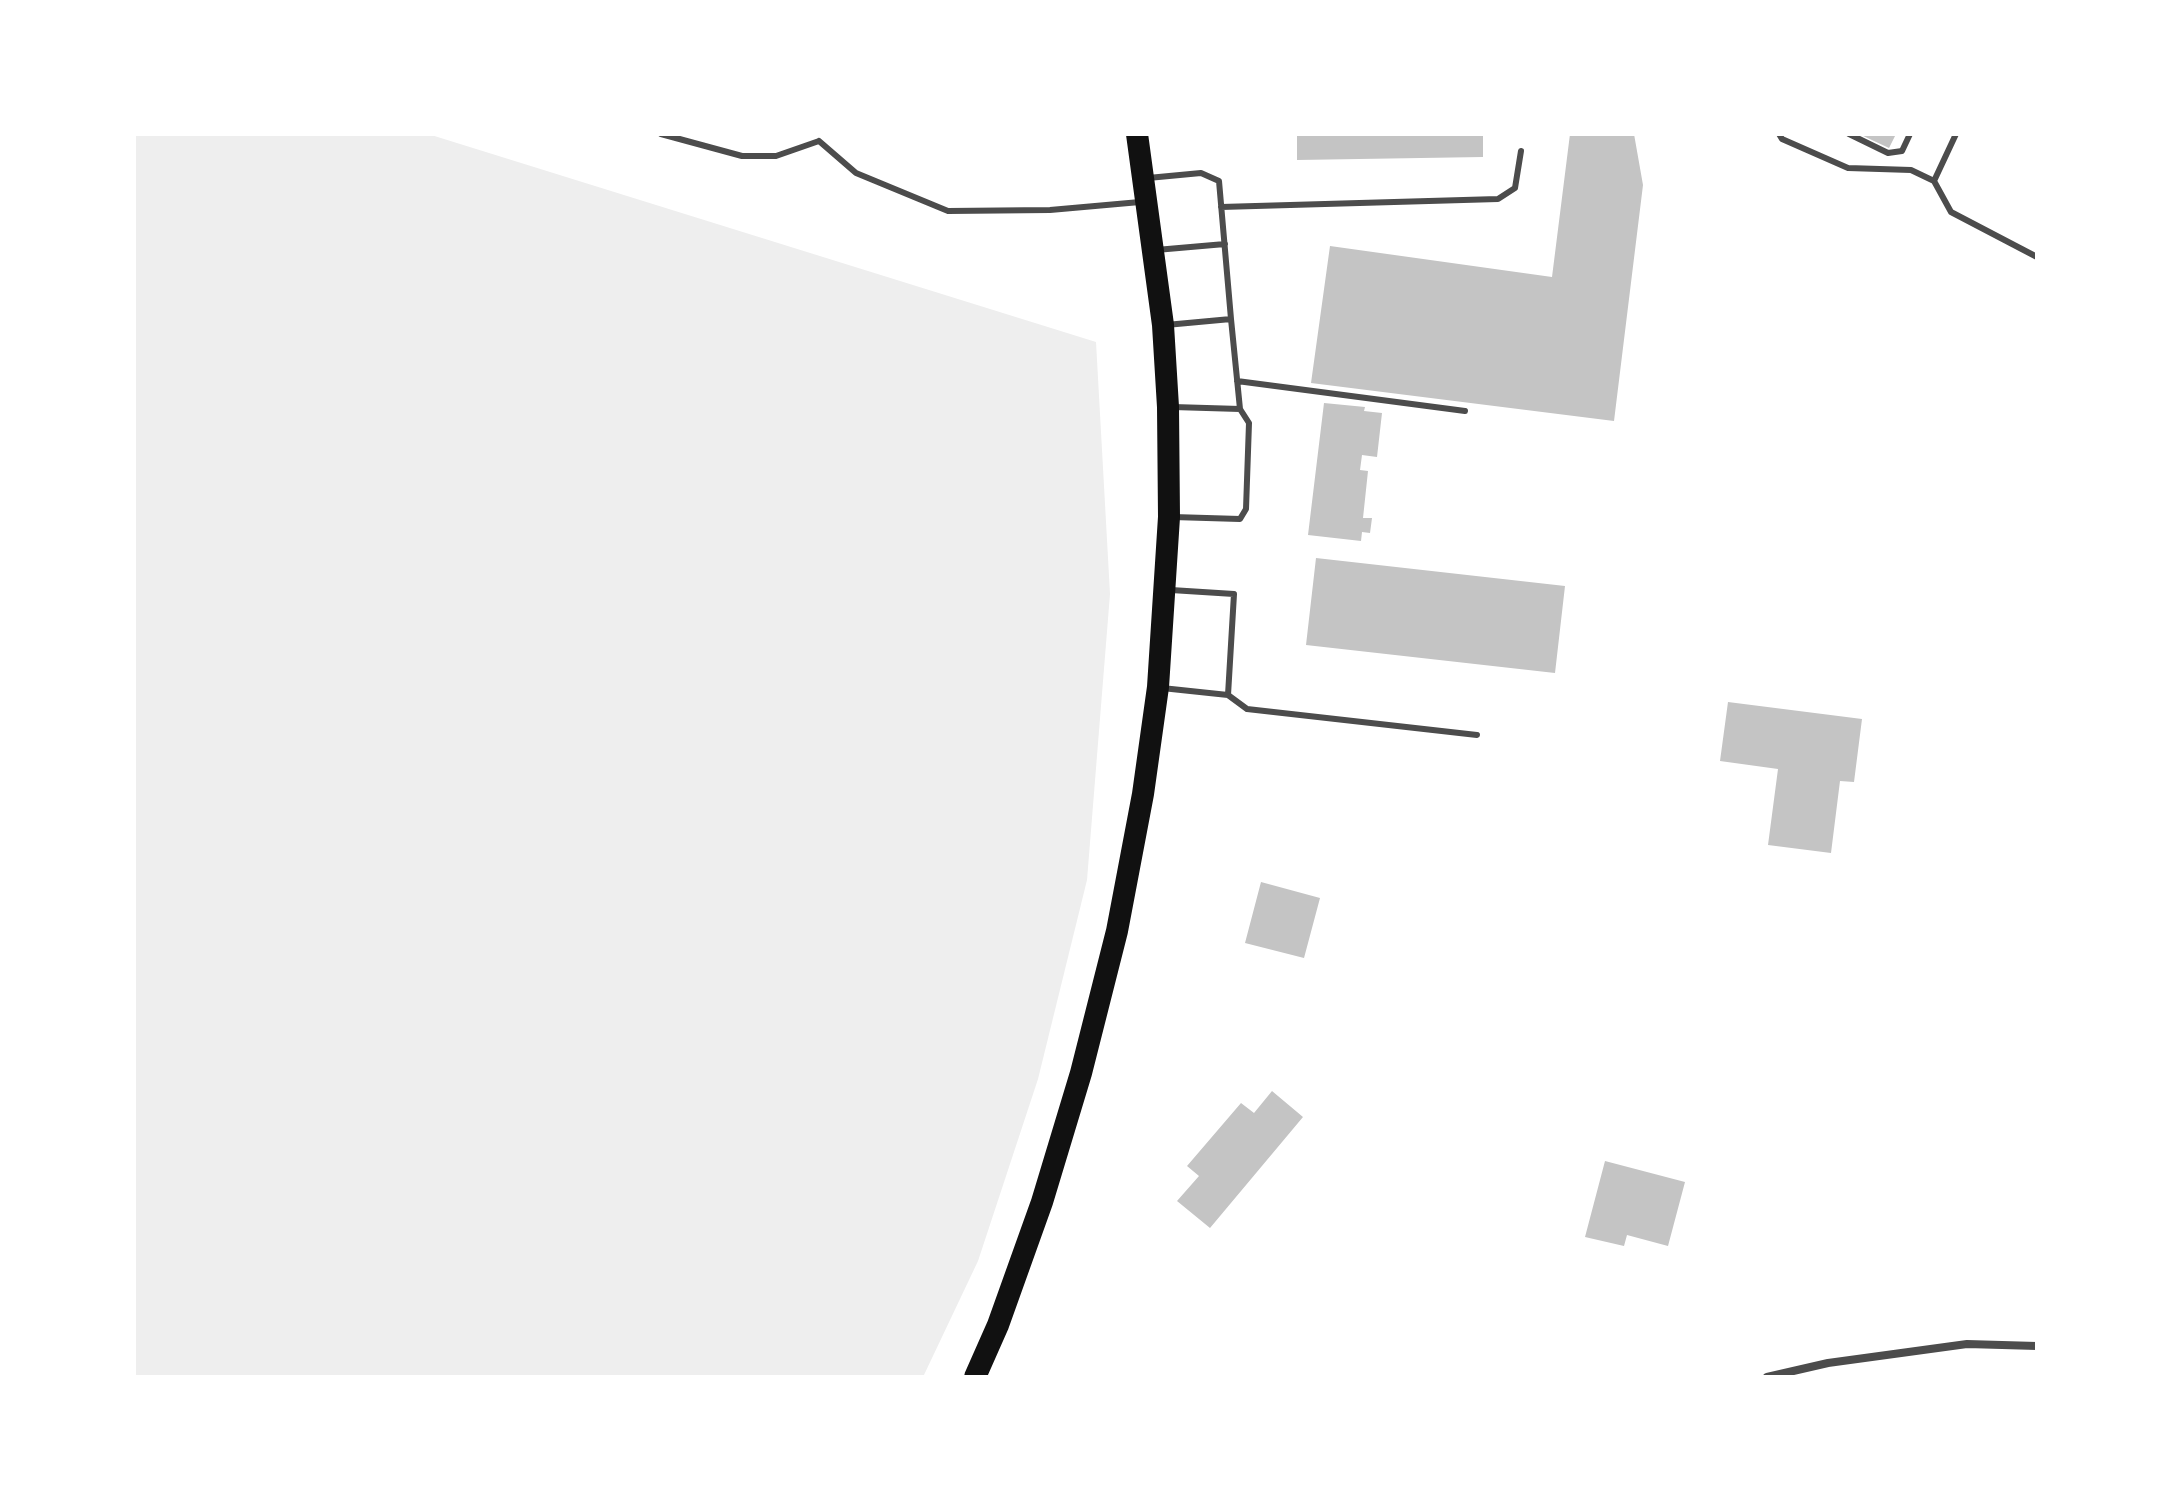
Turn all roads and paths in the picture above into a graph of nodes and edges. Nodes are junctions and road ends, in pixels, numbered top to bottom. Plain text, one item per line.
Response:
1 (661, 134) edge
2 (1137, 134) edge
3 (1779, 134) edge
4 (1849, 134) edge
5 (1910, 134) edge
6 (1956, 134) edge
7 (820, 138) edge
8 (1521, 151) dead end
9 (1144, 178) junction
10 (1934, 181) junction
11 (1147, 201) junction
12 (1221, 207) junction
13 (1225, 244) junction
14 (1154, 250) junction
15 (2037, 257) edge
16 (1231, 319) junction
17 (1163, 325) junction
18 (1237, 381) junction
19 (1168, 407) junction
20 (1240, 409) junction
21 (1465, 411) dead end
22 (1169, 517) junction
23 (1165, 590) junction
24 (1158, 687) junction
25 (1228, 695) junction
26 (1477, 735) dead end
27 (2037, 1346) edge
28 (975, 1377) edge
29 (1767, 1377) edge

1 - 7 lane
2 - 9 highway
3 - 10 lane
4 - 5 lane
6 - 10 lane
7 - 11 lane
8 - 12 lane
9 - 11 highway
9 - 12 lane
10 - 15 lane
11 - 14 highway
12 - 13 lane
13 - 14 lane
13 - 16 lane
14 - 17 highway
16 - 17 lane
16 - 18 lane
17 - 19 highway
18 - 20 lane
18 - 21 lane
19 - 20 lane
19 - 22 highway
20 - 22 lane
22 - 23 highway
23 - 24 highway
23 - 25 lane
24 - 25 lane
24 - 28 highway
25 - 26 lane
27 - 29 street

